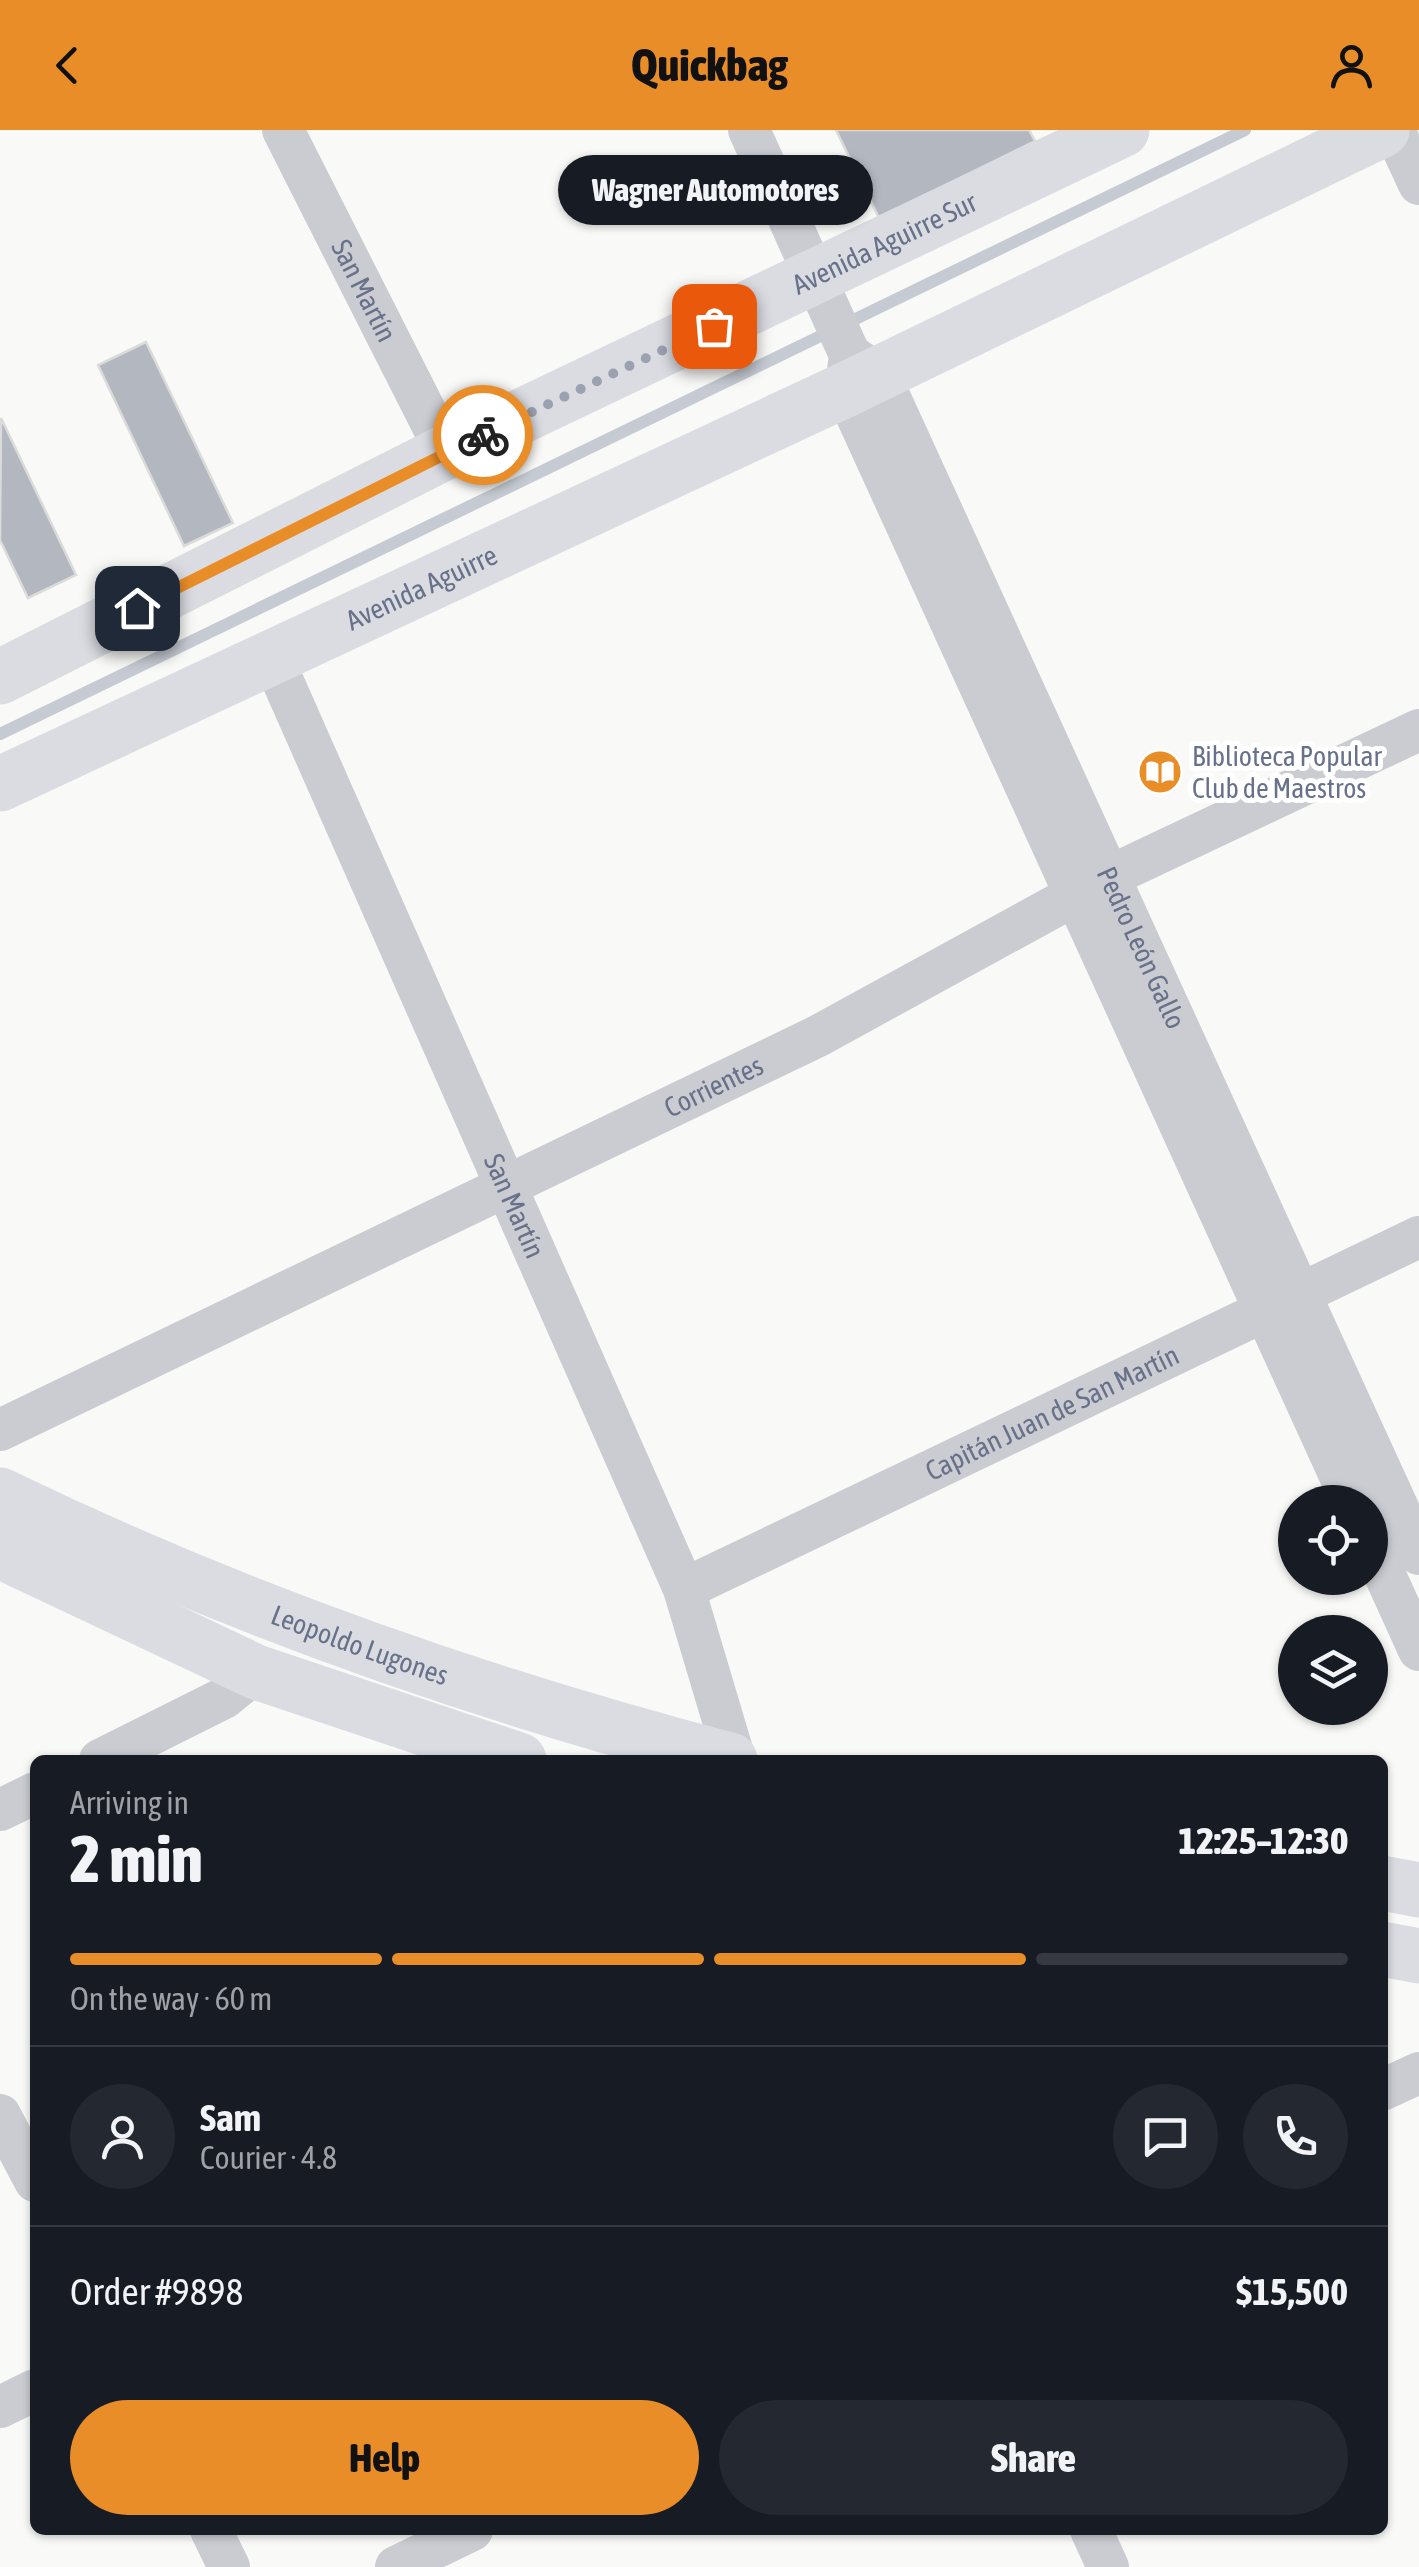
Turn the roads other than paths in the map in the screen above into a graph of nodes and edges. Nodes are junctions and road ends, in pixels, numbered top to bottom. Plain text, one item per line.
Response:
1 (283, 130) edge
2 (749, 130) edge
3 (1122, 130) edge
4 (1382, 130) edge
5 (1394, 130) edge
6 (1419, 184) edge
7 (819, 287) junction
8 (858, 373) junction
9 (446, 452) junction
10 (273, 659) junction
11 (0, 677) edge
12 (1419, 730) edge
13 (0, 784) edge
14 (1093, 886) junction
15 (505, 1185) junction
16 (1419, 1237) edge
17 (1282, 1302) junction
18 (0, 1430) edge
19 (1346, 1485) edge
20 (0, 1495) edge
21 (0, 1551) edge
22 (1419, 1554) edge
23 (1388, 1582) edge
24 (684, 1588) junction
25 (1419, 1650) edge
26 (256, 1672) junction
27 (110, 1755) edge
28 (504, 1755) edge
29 (714, 1755) edge
30 (731, 1755) edge
31 (30, 1795) edge
32 (0, 1810) edge
33 (1388, 1885) edge
34 (1419, 1890) edge
35 (1388, 1950) edge
36 (1419, 1956) edge
37 (1419, 2073) edge
38 (1388, 2087) edge
39 (0, 2115) edge
40 (30, 2172) edge
41 (30, 2392) edge
42 (0, 2407) edge
43 (213, 2535) edge
44 (462, 2535) edge
45 (1093, 2535) edge
46 (229, 2567) edge
47 (396, 2567) edge
48 (1108, 2567) edge

1 - 9 street, San Martín
2 - 7 street, Pedro León Gallo
3 - 7 main road, Avenida Aguirre Sur
4 - 8 main road
5 - 6 street
7 - 8 street, Pedro León Gallo
7 - 9 main road, Avenida Aguirre Sur
8 - 10 main road, Avenida Aguirre
8 - 14 street, Pedro León Gallo
9 - 11 main road, Avenida Aguirre Sur
10 - 13 main road, Avenida Aguirre
10 - 15 street, San Martín
12 - 14 street, Corrientes
14 - 15 street, Corrientes
14 - 17 street, Pedro León Gallo
15 - 18 street, Corrientes
15 - 24 street, San Martín
16 - 17 street, Capitán Juan de San Martín
17 - 19 street, Pedro León Gallo
17 - 22 street, Pedro León Gallo
17 - 24 street, Capitán Juan de San Martín
20 - 29 main road, Leopoldo Lugones
21 - 26 main road, Leopoldo Lugones
23 - 25 street
24 - 30 street, San Martín
26 - 27 street
26 - 28 main road, Leopoldo Lugones
31 - 32 street
33 - 34 main road
35 - 36 main road
37 - 38 street
39 - 40 street
41 - 42 street
43 - 46 street
44 - 47 street
45 - 48 street

